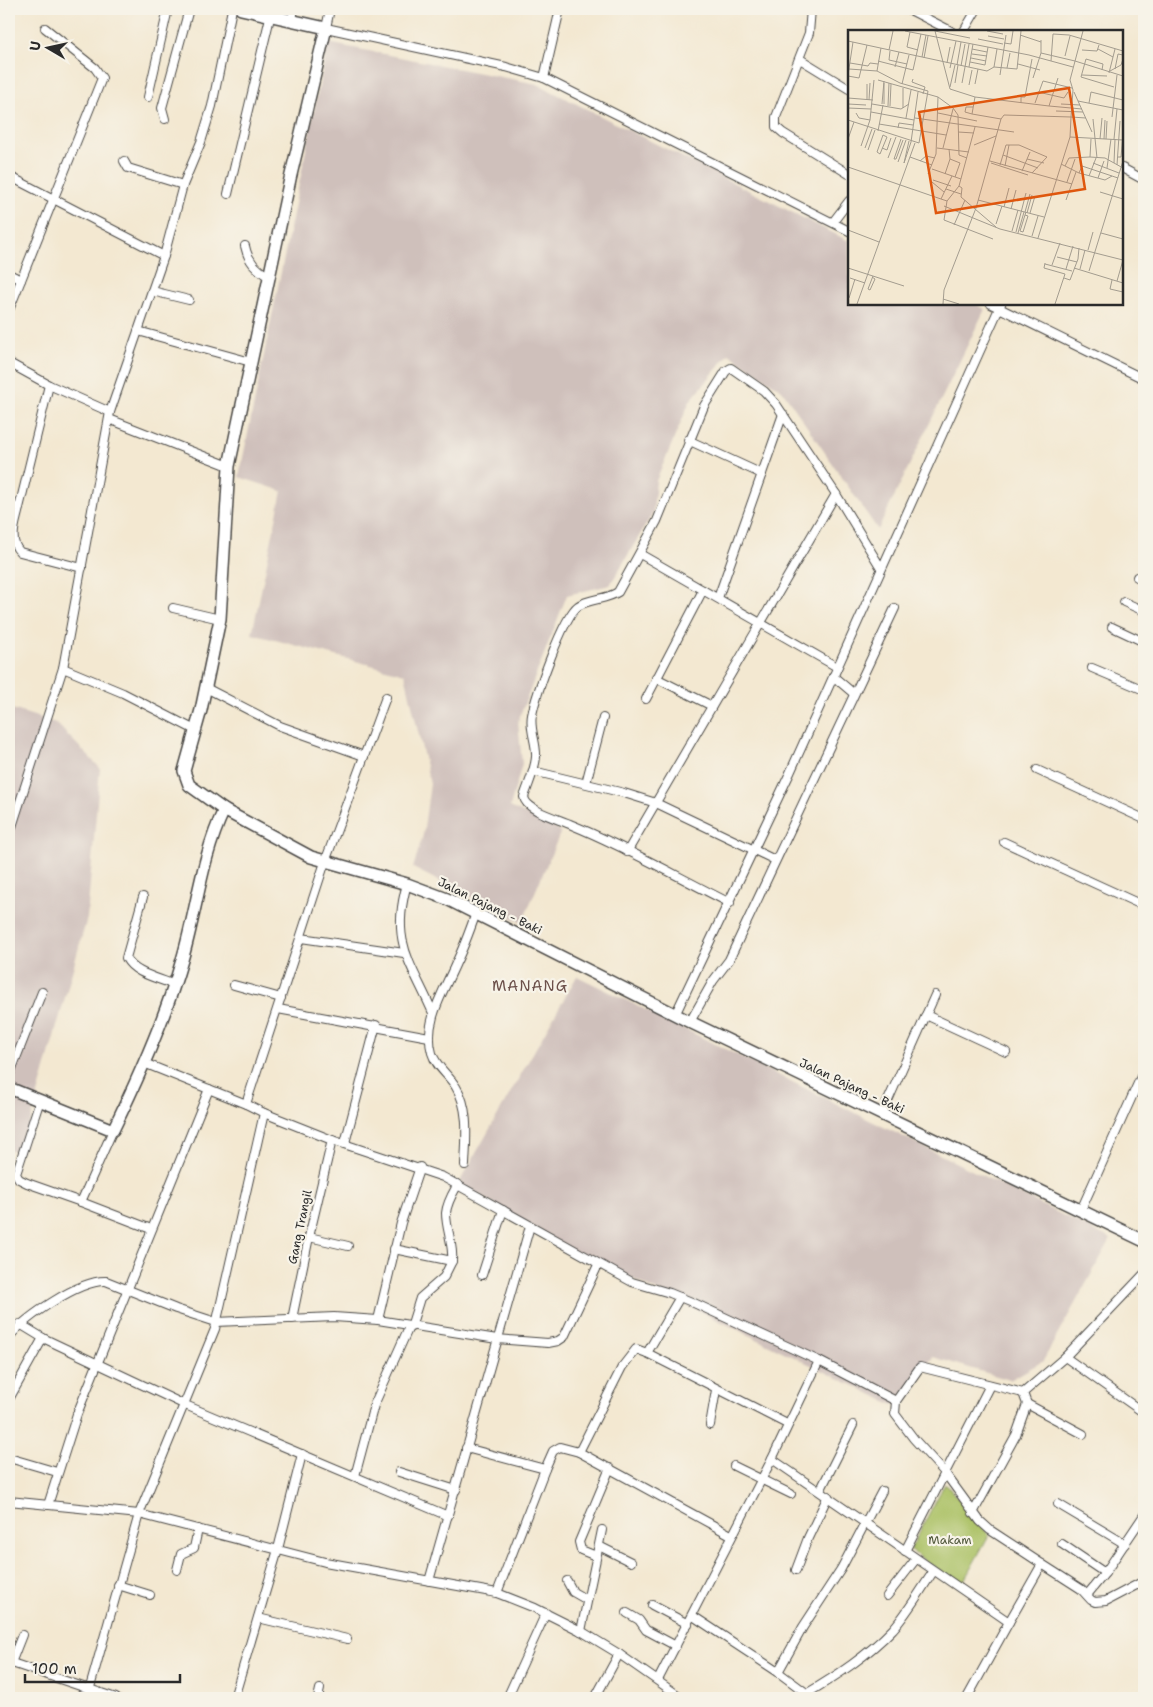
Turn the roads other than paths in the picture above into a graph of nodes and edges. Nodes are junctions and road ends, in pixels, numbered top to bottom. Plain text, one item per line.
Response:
1 (168, 9) edge
2 (189, 9) edge
3 (232, 9) edge
4 (241, 9) edge
5 (330, 9) edge
6 (560, 9) edge
7 (811, 9) edge
8 (908, 9) edge
9 (977, 9) edge
10 (271, 12) edge
11 (293, 14) edge
12 (45, 28) dead end
13 (326, 28) junction
14 (949, 30) edge
15 (965, 30) edge
16 (800, 59) junction
17 (544, 78) junction
18 (848, 88) edge
19 (148, 96) dead end
20 (165, 119) dead end
21 (124, 161) dead end
22 (1123, 169) edge
23 (848, 173) edge
24 (9, 176) edge
25 (1144, 180) edge
26 (183, 186) junction
27 (228, 194) dead end
28 (54, 200) junction
29 (848, 202) edge
30 (833, 222) junction
31 (848, 230) edge
32 (245, 246) dead end
33 (164, 256) junction
34 (9, 274) edge
35 (269, 277) junction
36 (21, 280) junction
37 (152, 291) junction
38 (189, 300) dead end
39 (1000, 306) edge
40 (9, 310) edge
41 (138, 331) junction
42 (9, 362) edge
43 (251, 362) junction
44 (1144, 379) edge
45 (50, 385) junction
46 (783, 414) junction
47 (109, 415) junction
48 (688, 440) junction
49 (229, 466) junction
50 (762, 474) junction
51 (836, 494) junction
52 (9, 506) edge
53 (18, 508) junction
54 (640, 554) junction
55 (82, 568) junction
56 (881, 568) junction
57 (704, 590) junction
58 (718, 598) junction
59 (1124, 602) dead end
60 (173, 608) dead end
61 (894, 608) dead end
62 (1144, 611) edge
63 (220, 619) junction
64 (761, 622) junction
65 (1112, 627) dead end
66 (1144, 642) edge
67 (836, 667) junction
68 (63, 668) junction
69 (1092, 668) dead end
70 (833, 676) junction
71 (656, 678) junction
72 (206, 688) junction
73 (1144, 690) edge
74 (853, 694) junction
75 (386, 697) dead end
76 (646, 698) dead end
77 (712, 706) junction
78 (603, 718) dead end
79 (195, 730) junction
80 (364, 756) junction
81 (1036, 770) dead end
82 (533, 771) junction
83 (586, 783) junction
84 (656, 803) junction
85 (224, 810) junction
86 (1144, 819) edge
87 (9, 836) edge
88 (1004, 842) dead end
89 (754, 850) junction
90 (627, 852) junction
91 (775, 860) junction
92 (325, 862) junction
93 (408, 884) junction
94 (144, 897) dead end
95 (730, 903) junction
96 (1144, 906) edge
97 (476, 913) junction
98 (301, 938) junction
99 (404, 953) junction
100 (174, 985) junction
101 (234, 985) dead end
102 (42, 992) dead end
103 (936, 995) dead end
104 (281, 998) junction
105 (278, 1009) junction
106 (433, 1013) junction
107 (675, 1015) junction
108 (926, 1015) junction
109 (690, 1022) junction
110 (376, 1025) junction
111 (429, 1037) junction
112 (1006, 1052) dead end
113 (144, 1063) junction
114 (1144, 1072) edge
115 (9, 1076) edge
116 (9, 1088) edge
117 (209, 1090) junction
118 (40, 1100) junction
119 (246, 1104) junction
120 (264, 1113) junction
121 (882, 1114) junction
122 (113, 1130) junction
123 (332, 1140) junction
124 (344, 1143) junction
125 (465, 1166) dead end
126 (420, 1168) junction
127 (458, 1184) junction
128 (81, 1202) junction
129 (504, 1210) junction
130 (1082, 1210) junction
131 (530, 1226) junction
132 (151, 1229) junction
133 (308, 1237) junction
134 (1144, 1241) edge
135 (348, 1246) dead end
136 (394, 1250) junction
137 (452, 1261) junction
138 (598, 1265) junction
139 (1144, 1274) edge
140 (482, 1275) dead end
141 (129, 1289) junction
142 (680, 1297) junction
143 (292, 1318) junction
144 (378, 1320) junction
145 (20, 1324) junction
146 (216, 1325) junction
147 (408, 1330) junction
148 (9, 1337) edge
149 (43, 1338) junction
150 (497, 1339) junction
151 (647, 1353) junction
152 (1065, 1357) junction
153 (818, 1361) junction
154 (98, 1362) junction
155 (990, 1385) junction
156 (716, 1390) junction
157 (1023, 1393) junction
158 (9, 1399) edge
159 (896, 1401) junction
160 (183, 1404) junction
161 (1027, 1404) junction
162 (1144, 1413) edge
163 (787, 1424) junction
164 (710, 1425) dead end
165 (853, 1425) dead end
166 (1083, 1434) dead end
167 (466, 1448) junction
168 (580, 1452) junction
169 (302, 1454) junction
170 (9, 1458) edge
171 (772, 1459) junction
172 (734, 1466) dead end
173 (610, 1468) junction
174 (545, 1469) junction
175 (57, 1472) junction
176 (399, 1472) dead end
177 (945, 1473) junction
178 (355, 1476) junction
179 (761, 1478) junction
180 (456, 1490) junction
181 (820, 1491) junction
182 (882, 1491) dead end
183 (792, 1494) dead end
184 (828, 1496) junction
185 (9, 1501) edge
186 (1058, 1504) dead end
187 (48, 1505) junction
188 (973, 1512) junction
189 (139, 1514) junction
190 (1144, 1515) edge
191 (448, 1516) junction
192 (866, 1522) junction
193 (198, 1529) junction
194 (602, 1530) dead end
195 (732, 1535) junction
196 (1062, 1544) dead end
197 (1125, 1544) junction
198 (599, 1546) junction
199 (278, 1549) junction
200 (905, 1551) junction
201 (596, 1556) junction
202 (916, 1559) junction
203 (631, 1562) dead end
204 (1042, 1564) junction
205 (177, 1570) dead end
206 (796, 1570) dead end
207 (933, 1572) junction
208 (1106, 1573) junction
209 (429, 1581) junction
210 (567, 1581) dead end
211 (1144, 1581) edge
212 (118, 1585) junction
213 (497, 1593) junction
214 (150, 1595) dead end
215 (1087, 1595) junction
216 (887, 1596) dead end
217 (588, 1600) junction
218 (652, 1605) dead end
219 (546, 1613) junction
220 (627, 1613) dead end
221 (693, 1616) junction
222 (258, 1618) junction
223 (1009, 1622) junction
224 (688, 1624) junction
225 (582, 1632) junction
226 (22, 1635) dead end
227 (347, 1639) dead end
228 (676, 1646) junction
229 (619, 1654) junction
230 (10, 1662) edge
231 (778, 1672) junction
232 (658, 1680) junction
233 (320, 1689) dead end
234 (90, 1690) junction
235 (810, 1696) edge
236 (87, 1698) edge
237 (116, 1698) edge
238 (234, 1698) edge
239 (318, 1698) edge
240 (507, 1698) edge
241 (595, 1698) edge
242 (682, 1698) edge
243 (967, 1698) edge

1 - 19 street
2 - 20 street
3 - 26 street
4 - 10 main road
5 - 13 street
6 - 17 street
7 - 16 street
8 - 14 street
9 - 15 street
10 - 11 main road
10 - 27 street
11 - 13 main road
12 - 28 street
13 - 17 street
13 - 35 main road
16 - 18 street
16 - 23 street
17 - 30 street
21 - 26 street
22 - 25 street
24 - 28 street
26 - 33 street
28 - 33 street
28 - 36 street
29 - 30 street
30 - 31 street
32 - 35 street
33 - 37 street
34 - 36 street
35 - 43 main road
36 - 40 street
37 - 38 street
37 - 41 street
39 - 44 street
39 - 56 street
41 - 43 street
41 - 47 street
42 - 45 street
43 - 49 main road
45 - 47 street
45 - 53 street
46 - 48 street
46 - 50 street
46 - 51 street
47 - 49 street
47 - 55 street
48 - 50 street
48 - 54 street
49 - 63 main road
50 - 58 street
51 - 56 street
51 - 64 street
52 - 53 street
53 - 55 street
54 - 57 street
54 - 82 street
55 - 68 street
56 - 67 street
57 - 58 street
57 - 71 street
58 - 64 street
59 - 62 street
60 - 63 street
61 - 74 street
63 - 72 main road
64 - 67 street
64 - 77 street
65 - 66 street
67 - 70 street
68 - 79 street
68 - 87 street
69 - 73 street
70 - 74 street
70 - 89 street
71 - 76 street
71 - 77 street
72 - 79 main road
72 - 80 street
74 - 91 street
75 - 80 street
77 - 84 street
78 - 83 street
79 - 85 main road, Jalan Pajang - Baki
80 - 92 street
81 - 86 street
82 - 83 street
82 - 90 street
83 - 84 street
84 - 89 street
84 - 90 street
85 - 92 main road, Jalan Pajang - Baki
85 - 100 main road
88 - 96 street
89 - 91 street
89 - 95 street
90 - 95 street
91 - 109 street
92 - 93 main road, Jalan Pajang - Baki
92 - 98 street
93 - 97 main road, Jalan Pajang - Baki
93 - 99 street
94 - 100 street
95 - 107 street
97 - 106 street
97 - 107 main road, Jalan Pajang - Baki
98 - 99 street
98 - 104 street
99 - 106 street
100 - 113 main road
101 - 104 street
102 - 115 street
103 - 108 street
104 - 105 street
105 - 110 street
105 - 119 street
106 - 111 street
107 - 109 main road, Jalan Pajang - Baki
108 - 112 street
108 - 121 street
109 - 121 main road, Jalan Pajang - Baki
110 - 111 street
110 - 124 street
111 - 125 street
113 - 117 street
113 - 122 main road
114 - 130 street
116 - 118 main road
117 - 119 street
117 - 132 street
118 - 122 main road
118 - 128 street
119 - 120 street
120 - 123 street
120 - 146 street
121 - 130 main road, Jalan Pajang - Baki
122 - 128 street
123 - 124 street
123 - 133 street, Gang Trangil
124 - 126 street
126 - 127 street
126 - 136 street
127 - 129 street
127 - 137 street
128 - 132 street
129 - 131 street
129 - 140 street
130 - 134 main road, Jalan Pajang - Baki
131 - 138 street
131 - 150 street
132 - 141 street
133 - 135 street
133 - 143 street, Gang Trangil
136 - 137 street
136 - 144 street
137 - 147 street
138 - 142 street
138 - 150 street
139 - 152 street
141 - 145 street
141 - 146 street
141 - 154 street
142 - 151 street
142 - 153 street
143 - 144 street
143 - 146 street
144 - 147 street
145 - 148 street
145 - 149 street
146 - 160 street
147 - 150 street
147 - 178 street
149 - 154 street
149 - 158 street
150 - 167 street
151 - 156 street
151 - 168 street
152 - 157 street
152 - 162 street
153 - 159 street
153 - 163 street
154 - 160 street
154 - 175 street
155 - 157 street
155 - 159 street
155 - 177 street
156 - 163 street
156 - 164 street
157 - 161 street
159 - 177 street
160 - 169 street
160 - 189 street
161 - 166 street
161 - 188 street
163 - 171 street
165 - 181 street
167 - 174 street
167 - 180 street
168 - 173 street
168 - 174 street
169 - 178 street
169 - 199 street
170 - 175 street
171 - 179 street
171 - 181 street
172 - 179 street
173 - 195 street
173 - 201 street
174 - 213 street
175 - 187 street
176 - 180 street
177 - 188 street
177 - 200 street
178 - 191 street
179 - 183 street
179 - 195 street
180 - 191 street
181 - 184 street
182 - 192 street
184 - 192 street
184 - 206 street
185 - 187 street
186 - 197 street
187 - 189 street
188 - 204 street
189 - 193 street
189 - 212 street
190 - 197 street
191 - 209 street
192 - 200 street
192 - 231 street
193 - 199 street
193 - 205 street
194 - 198 street
195 - 221 street
196 - 208 street
197 - 208 street
198 - 201 street
198 - 203 street
199 - 209 street
199 - 222 street
200 - 202 street
201 - 217 street
202 - 207 street
202 - 216 street
204 - 215 street
204 - 223 street
207 - 223 street
207 - 235 street
208 - 215 street
209 - 213 street
210 - 217 street
211 - 215 street
212 - 214 street
212 - 234 street
213 - 219 street
217 - 225 street
218 - 224 street
219 - 225 street
219 - 240 street
220 - 228 street
221 - 224 street
221 - 231 street
222 - 227 street
222 - 238 street
223 - 243 street
224 - 228 street
225 - 229 street
226 - 230 street
228 - 232 street
229 - 232 street
229 - 241 street
230 - 234 street
231 - 235 street
232 - 242 street
233 - 239 street
234 - 236 street
234 - 237 street

